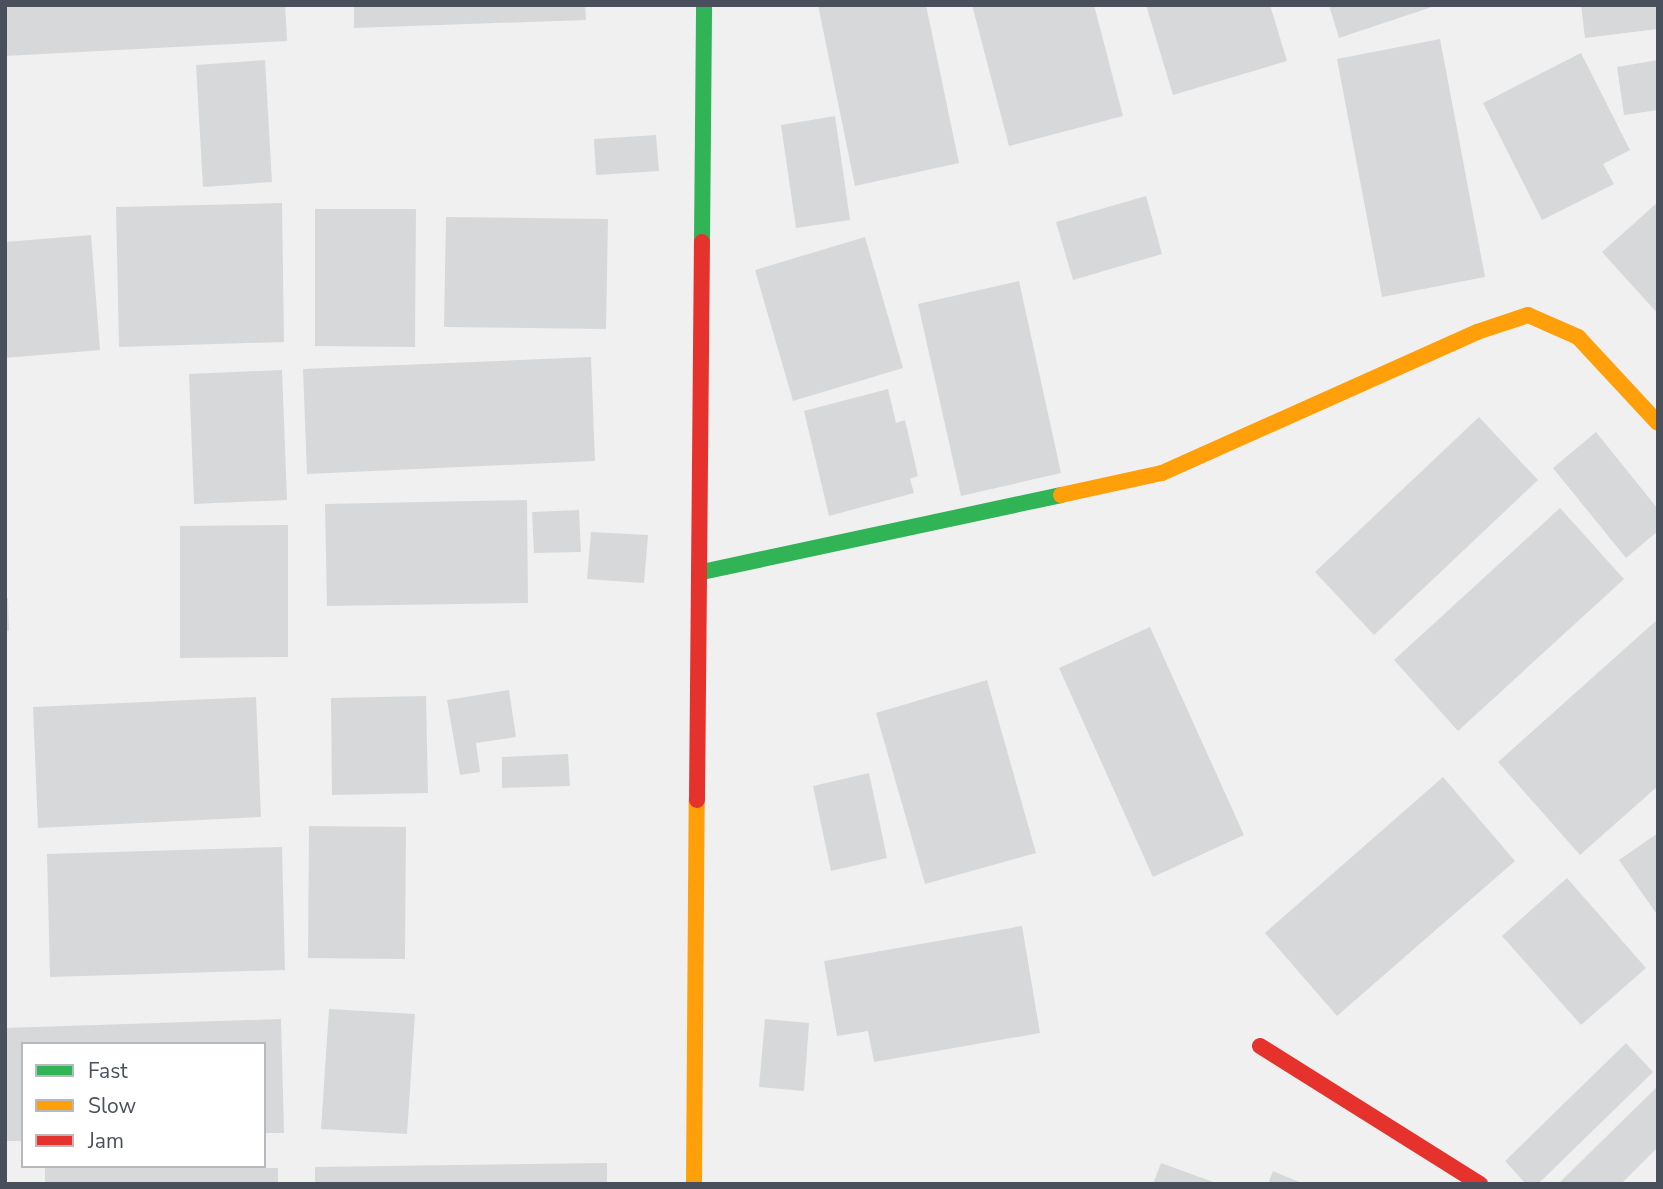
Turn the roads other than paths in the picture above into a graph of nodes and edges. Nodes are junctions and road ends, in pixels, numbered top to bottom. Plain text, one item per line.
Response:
1 (704, 5) edge
2 (1658, 423) edge
3 (702, 572) junction
4 (1260, 1046) dead end
5 (694, 1184) edge
6 (1480, 1184) edge

1 - 3 street
2 - 3 street
3 - 5 street
4 - 6 street

